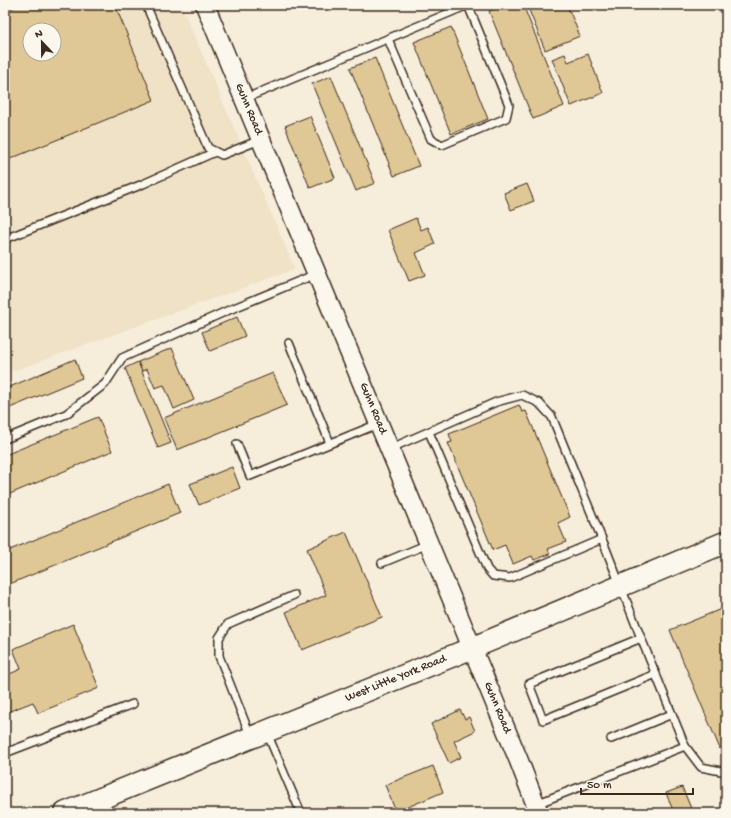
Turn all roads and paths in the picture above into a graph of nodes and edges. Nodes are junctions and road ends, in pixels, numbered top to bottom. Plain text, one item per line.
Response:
1 (146, 5) edge
2 (204, 5) edge
3 (468, 5) edge
4 (388, 39) junction
5 (244, 99) junction
6 (260, 140) junction
7 (215, 152) junction
8 (5, 239) edge
9 (316, 274) junction
10 (289, 343) dead end
11 (379, 424) junction
12 (429, 432) junction
13 (5, 439) edge
14 (330, 443) junction
15 (237, 444) dead end
16 (389, 449) junction
17 (602, 539) junction
18 (726, 542) edge
19 (429, 544) junction
20 (382, 563) dead end
21 (620, 586) junction
22 (294, 595) dead end
23 (641, 638) junction
24 (472, 648) junction
25 (656, 674) junction
26 (133, 704) dead end
27 (672, 714) junction
28 (259, 734) junction
29 (611, 739) dead end
30 (685, 746) junction
31 (5, 753) edge
32 (726, 769) edge
33 (537, 809) edge
34 (73, 812) edge
35 (301, 813) edge

1 - 7 lane
2 - 5 street, Guhn Road
3 - 4 lane
3 - 4 lane
4 - 5 lane
5 - 6 street, Guhn Road
6 - 7 lane
6 - 9 street, Guhn Road
7 - 8 lane
9 - 11 street, Guhn Road
9 - 13 lane
10 - 14 lane
11 - 14 lane
11 - 16 street, Guhn Road
12 - 16 lane
12 - 17 lane
12 - 17 lane
14 - 15 lane
16 - 19 street, Guhn Road
17 - 21 lane
18 - 21 main road, West Little York Road
19 - 20 lane
19 - 24 street, Guhn Road
21 - 23 lane
21 - 24 main road, West Little York Road
22 - 28 lane
23 - 25 lane
23 - 25 lane
24 - 28 main road, West Little York Road
24 - 33 street, Guhn Road
25 - 27 lane
26 - 31 lane
27 - 29 lane
27 - 30 lane
28 - 34 main road, West Little York Road
28 - 35 lane
30 - 32 lane
30 - 33 lane

